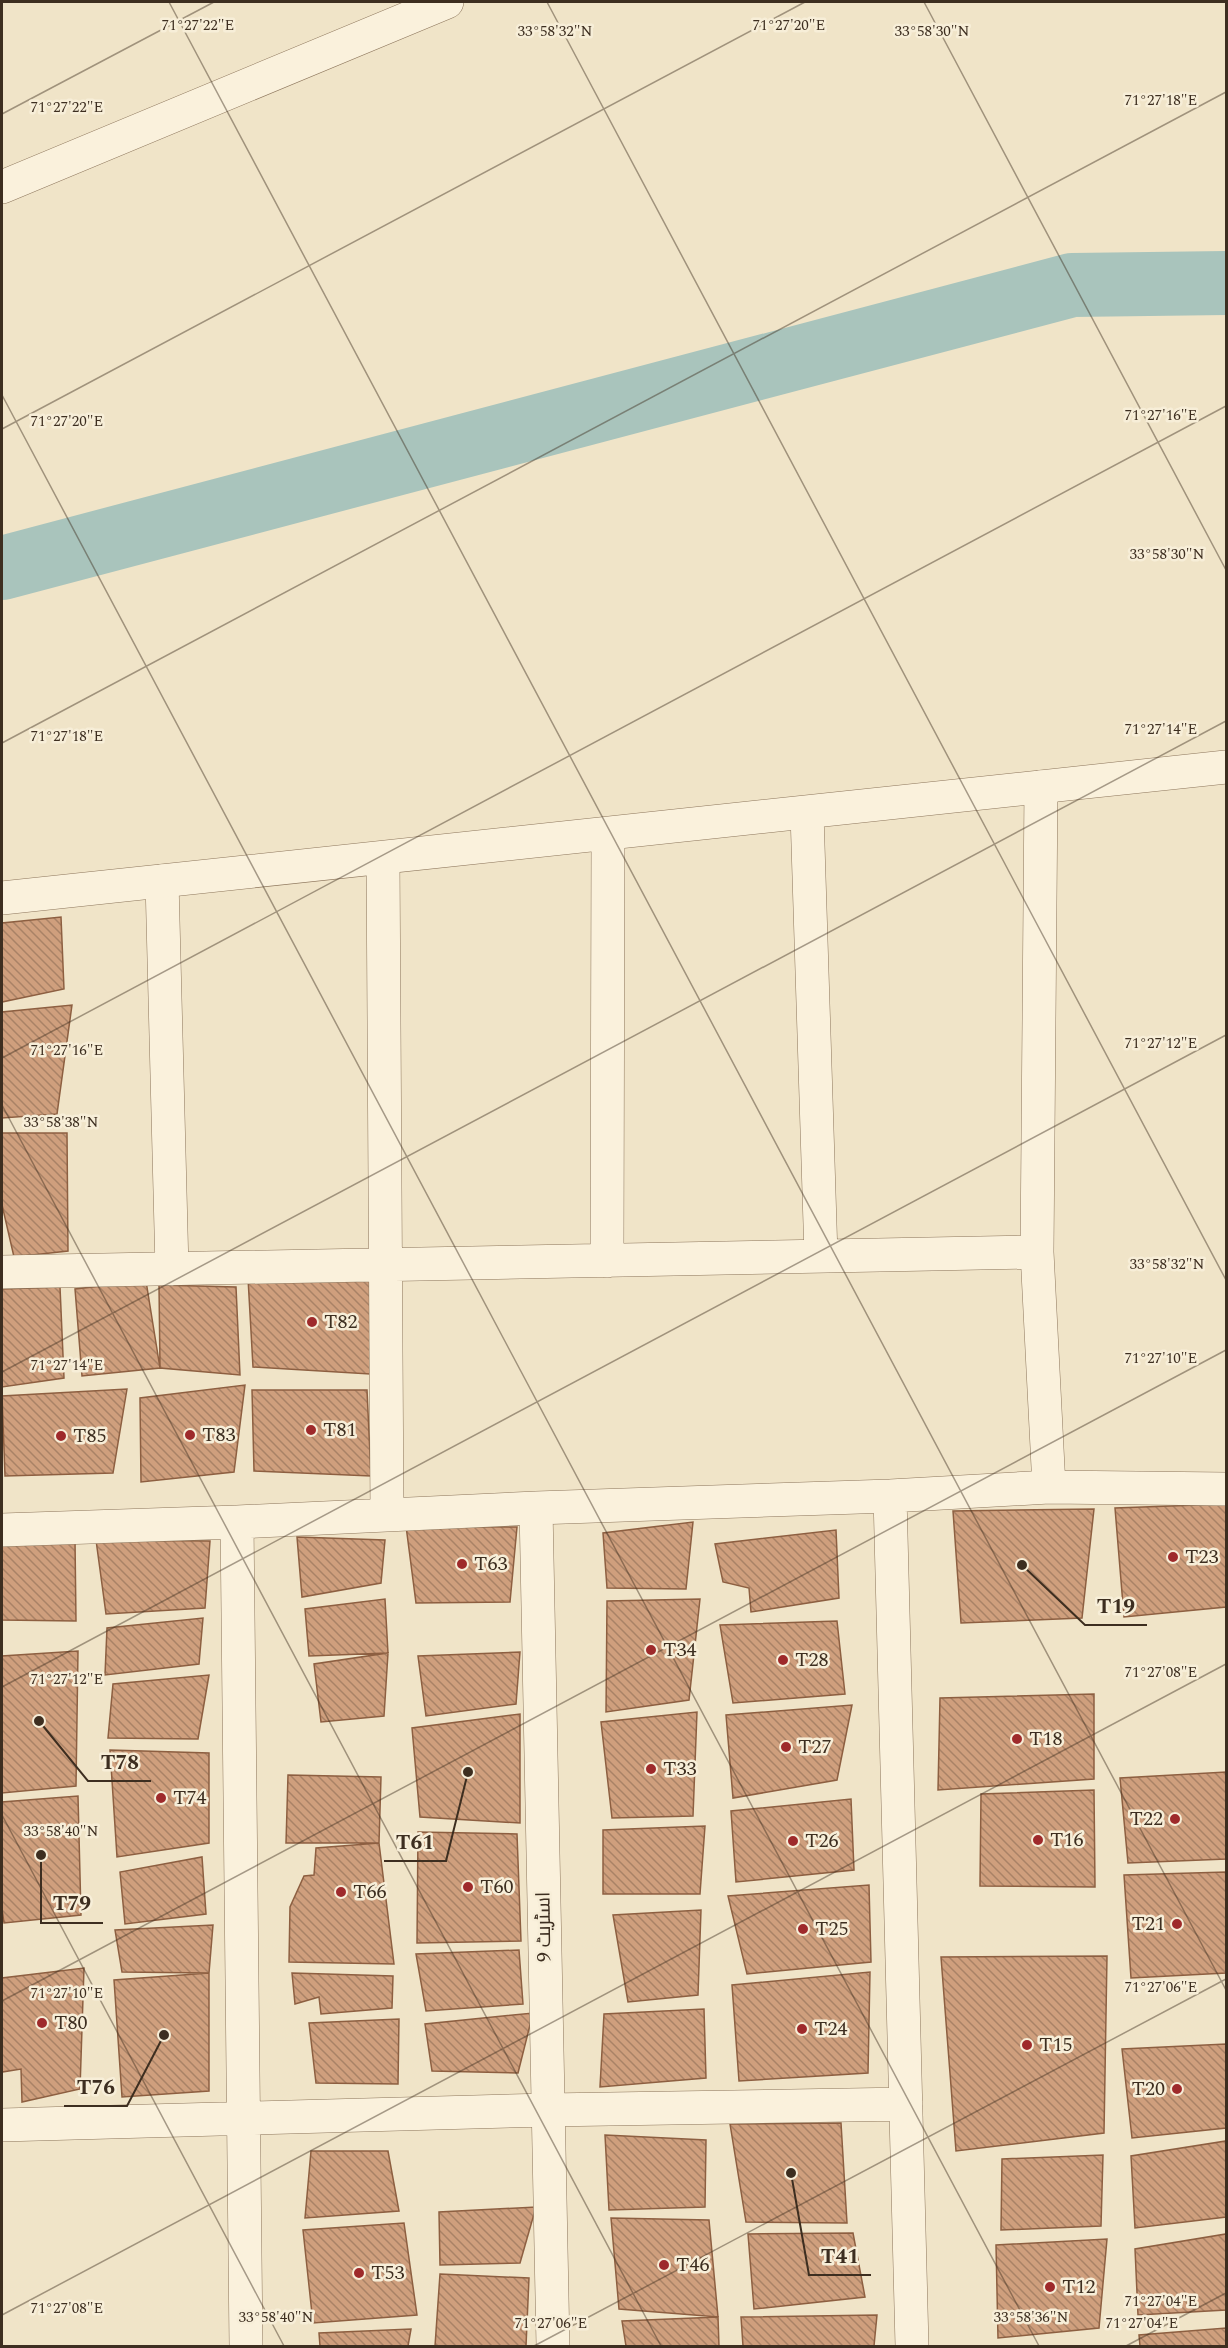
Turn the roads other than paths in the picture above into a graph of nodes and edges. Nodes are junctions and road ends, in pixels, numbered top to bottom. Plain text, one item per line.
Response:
1 (447, 2) edge
2 (2, 188) edge
3 (1227, 768) edge
4 (1041, 787) junction
5 (807, 813) junction
6 (608, 834) junction
7 (383, 858) junction
8 (162, 881) junction
9 (2, 898) edge
10 (1037, 1252) junction
11 (821, 1256) junction
12 (607, 1261) junction
13 (385, 1265) junction
14 (172, 1269) junction
15 (2, 1272) edge
16 (1049, 1487) junction
17 (1227, 1489) edge
18 (890, 1496) junction
19 (536, 1508) junction
20 (387, 1514) junction
21 (237, 1522) junction
22 (2, 1530) edge
23 (906, 2104) junction
24 (548, 2110) junction
25 (243, 2118) junction
26 (2, 2125) edge
27 (246, 2346) edge
28 (553, 2346) edge
29 (912, 2346) edge

1 - 2 street
3 - 4 street
4 - 5 street
4 - 10 street
5 - 6 street
5 - 11 street
6 - 7 street
6 - 12 street
7 - 8 street
7 - 13 street
8 - 9 street
8 - 14 street
10 - 11 street
10 - 16 street
11 - 12 street
12 - 13 street
13 - 14 street
13 - 20 street
14 - 15 street
16 - 17 street
16 - 18 street
18 - 19 street
18 - 23 street
19 - 20 street
19 - 24 street, اسٹریٹ 9
20 - 21 street
21 - 22 street
21 - 25 street
23 - 24 street
23 - 29 street
24 - 25 street
24 - 28 street, اسٹریٹ 9
25 - 26 street
25 - 27 street

